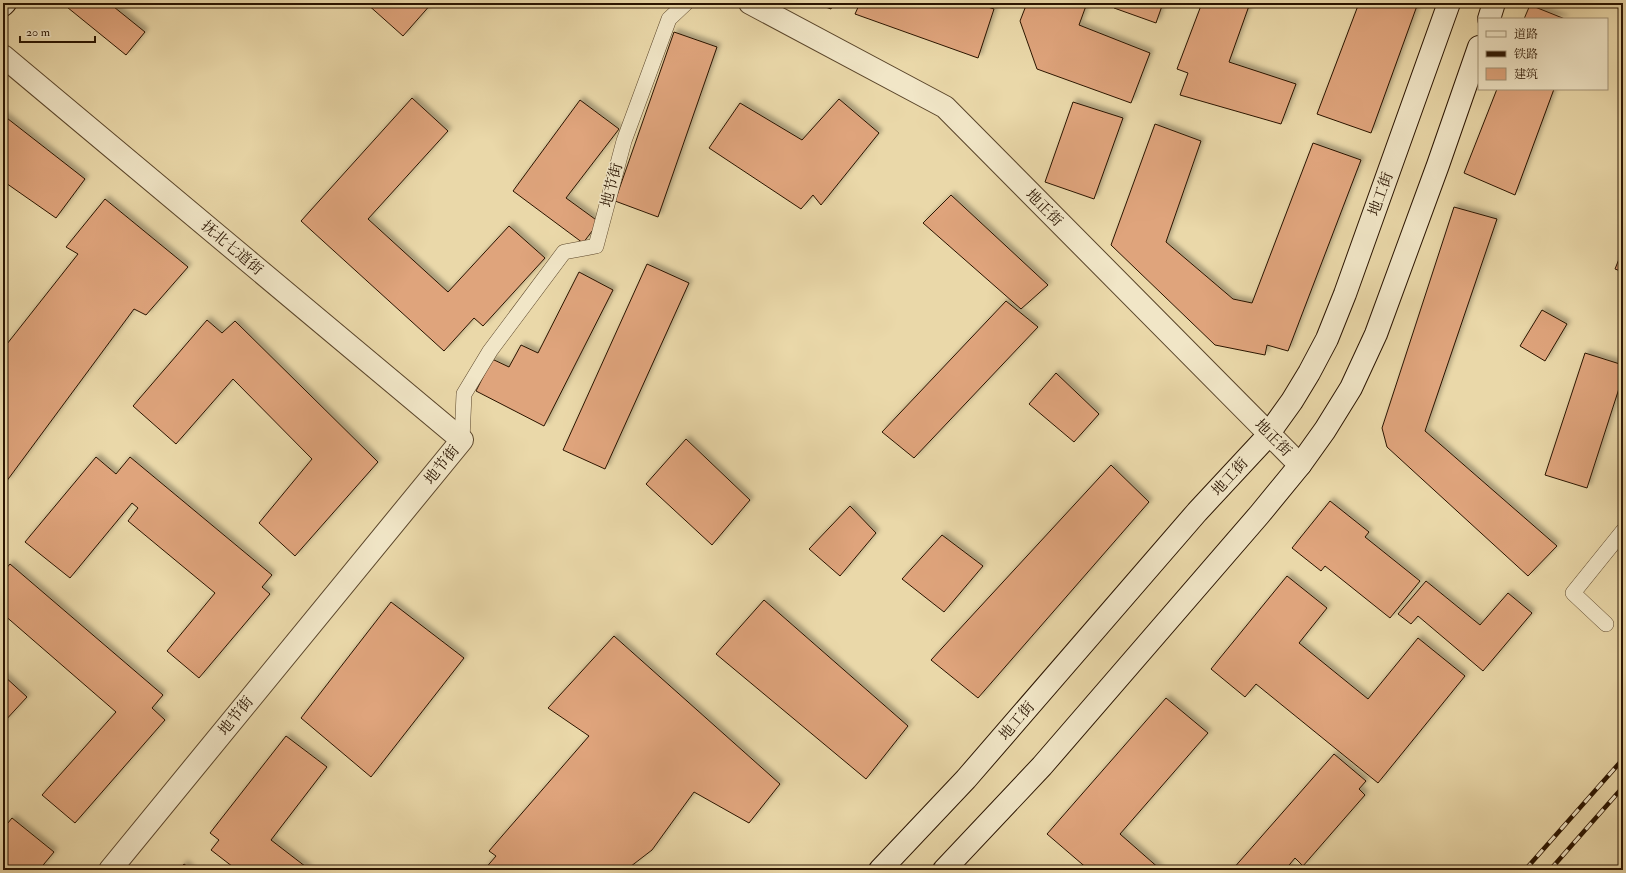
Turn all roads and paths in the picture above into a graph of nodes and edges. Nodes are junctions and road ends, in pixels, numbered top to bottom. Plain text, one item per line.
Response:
1 (686, 3) edge
2 (750, 3) edge
3 (1449, 3) edge
4 (1494, 3) edge
5 (1489, 18) edge
6 (1478, 50) edge
7 (3, 56) edge
8 (1268, 434) junction
9 (462, 440) junction
10 (1300, 464) junction
11 (1623, 531) edge
12 (1606, 624) dead end
13 (110, 870) edge
14 (880, 870) edge
15 (944, 870) edge

1 - 9 lane, 地节街
2 - 8 main road, 地正街
3 - 8 main road, 地工街
4 - 5 main road
6 - 10 main road
7 - 9 main road, 抚北七道街
8 - 10 main road, 地正街
8 - 14 main road, 地工街
9 - 13 main road, 地节街
10 - 15 main road
11 - 12 lane

